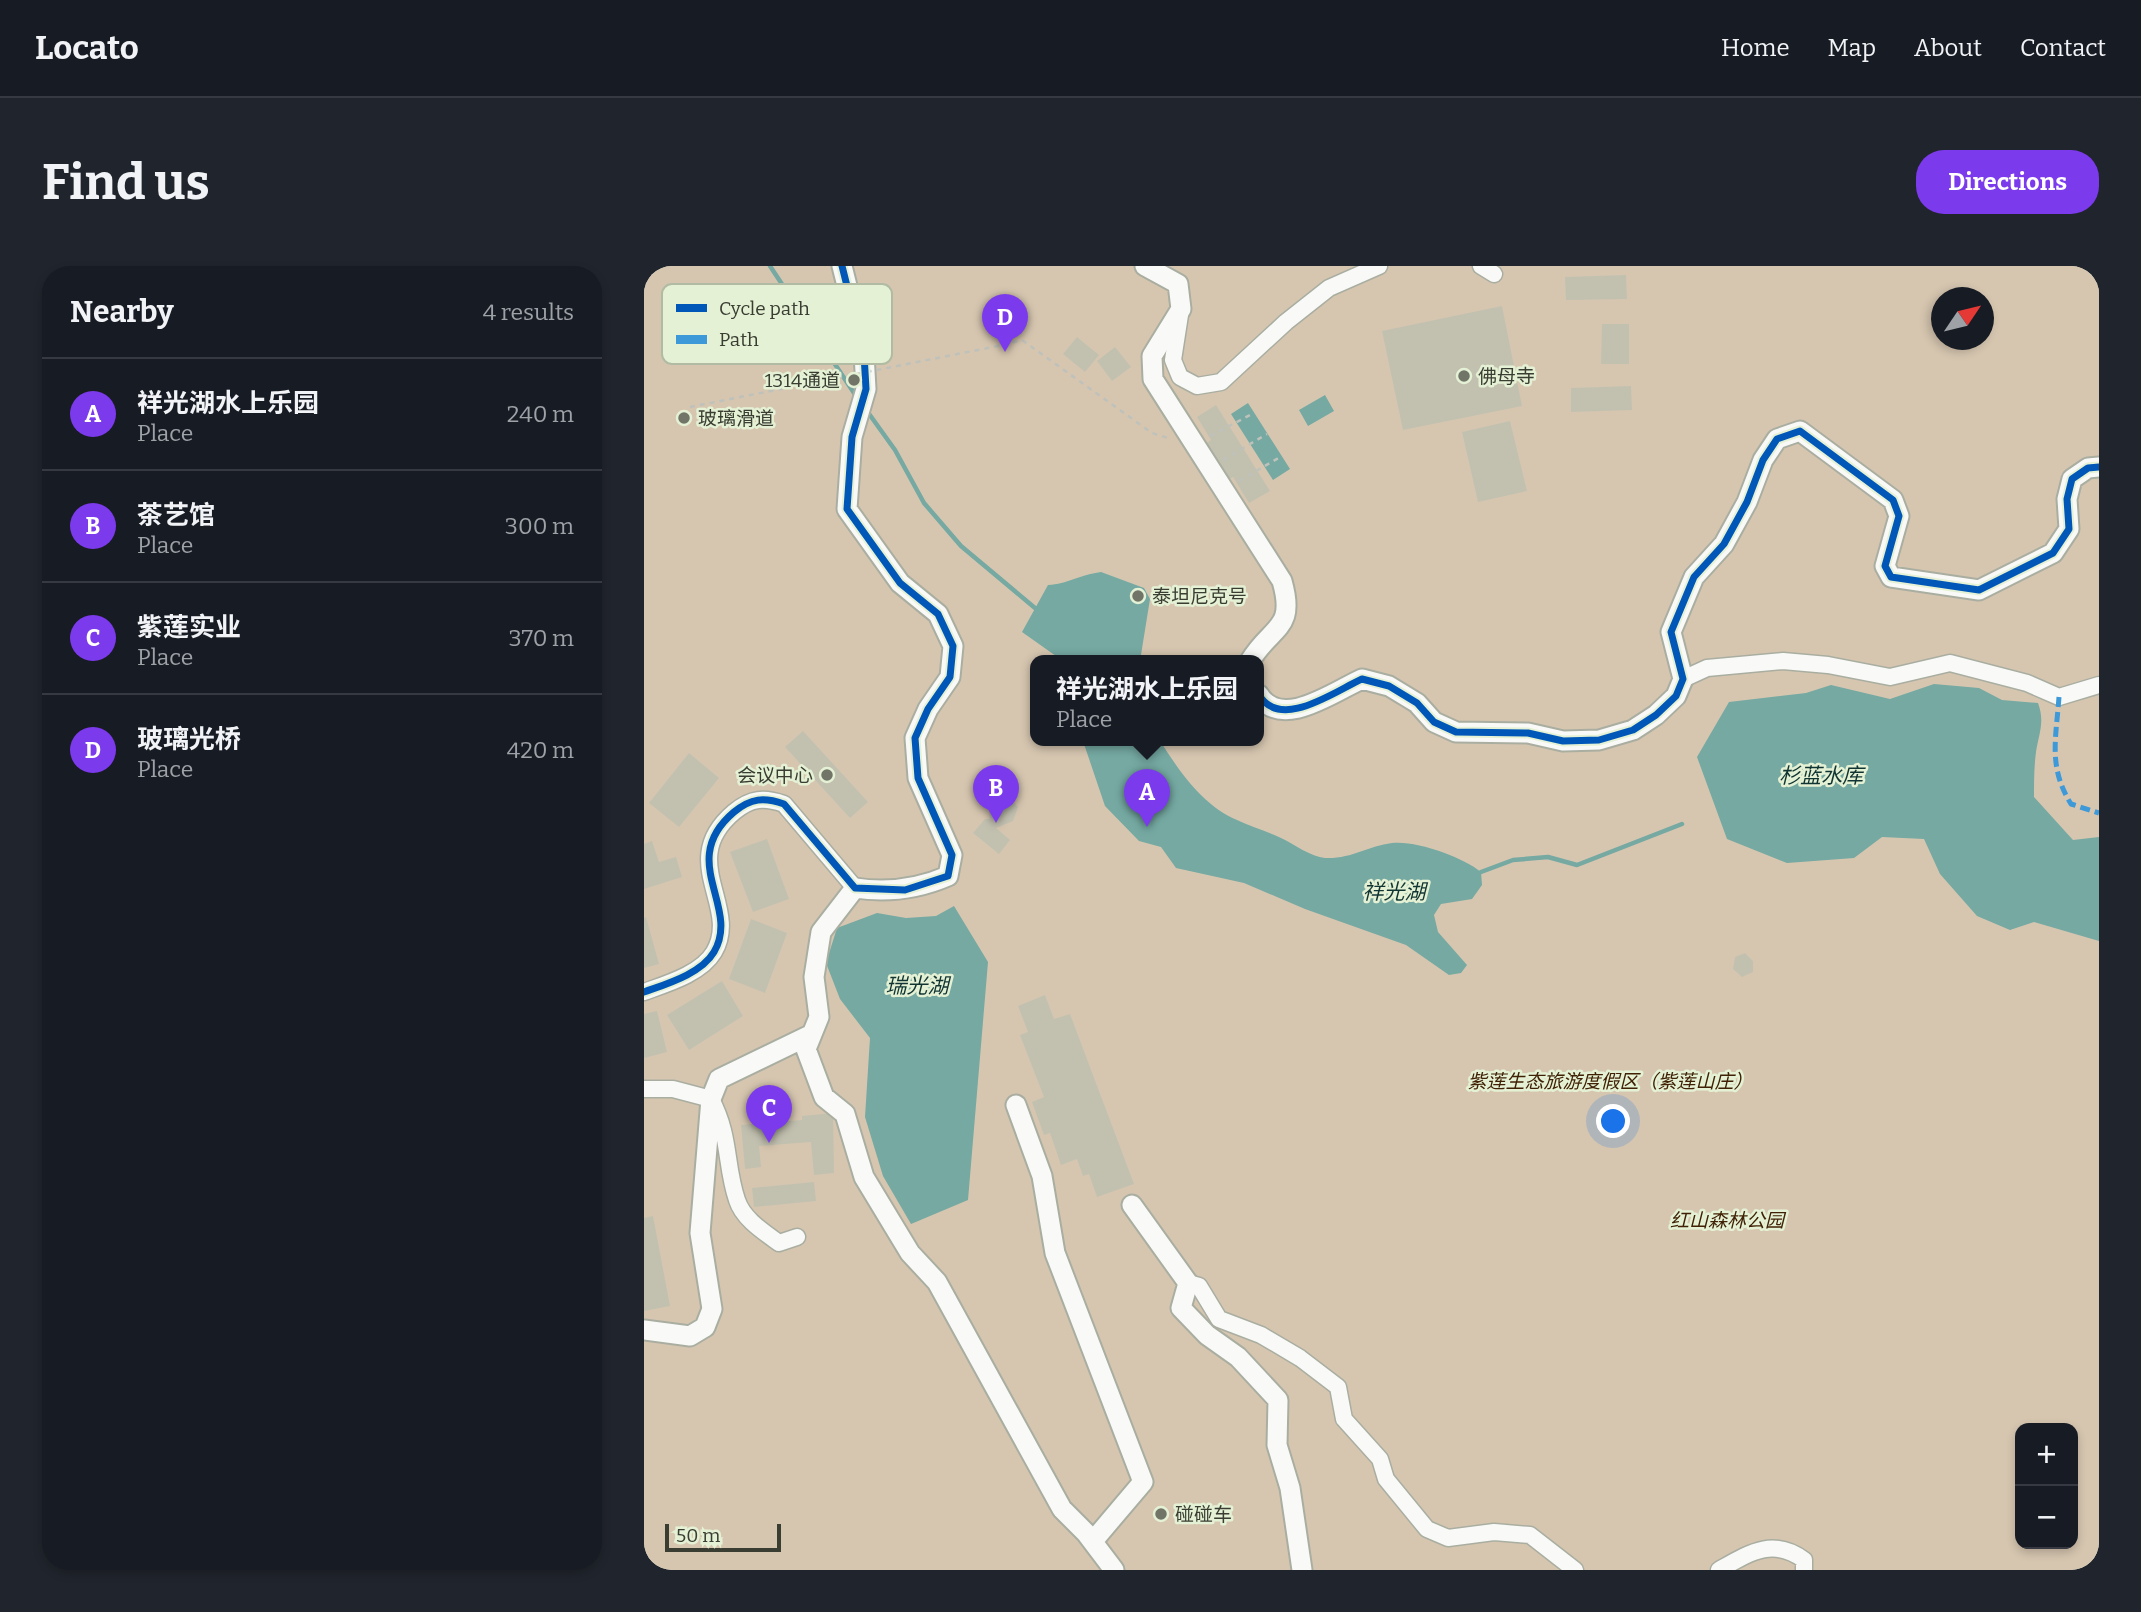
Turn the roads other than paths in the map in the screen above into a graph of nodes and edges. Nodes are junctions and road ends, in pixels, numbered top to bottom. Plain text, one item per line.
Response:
1 (842, 266) edge
2 (1145, 266) edge
3 (1379, 266) edge
4 (846, 284) edge
5 (1181, 309) junction
6 (865, 364) edge
7 (2099, 467) edge
8 (1254, 655) edge
9 (1683, 679) junction
10 (2099, 685) edge
11 (1264, 701) edge
12 (855, 888) junction
13 (644, 992) edge
14 (810, 1035) junction
15 (644, 1088) edge
16 (711, 1099) junction
17 (1016, 1105) dead end
18 (1132, 1205) dead end
19 (797, 1237) dead end
20 (1188, 1283) junction
21 (644, 1330) edge
22 (1093, 1542) junction
23 (1115, 1570) edge
24 (1302, 1570) edge
25 (1575, 1570) edge
26 (1719, 1570) edge
27 (1804, 1570) edge

1 - 4 street
2 - 5 street
3 - 5 street
5 - 8 street
6 - 12 street
7 - 9 street
9 - 10 street
9 - 11 street
12 - 13 street
12 - 14 street
14 - 16 street
14 - 22 street
15 - 16 street
16 - 19 street
16 - 21 street
17 - 22 street
18 - 20 street
20 - 24 street
20 - 25 street
22 - 23 street
26 - 27 street

